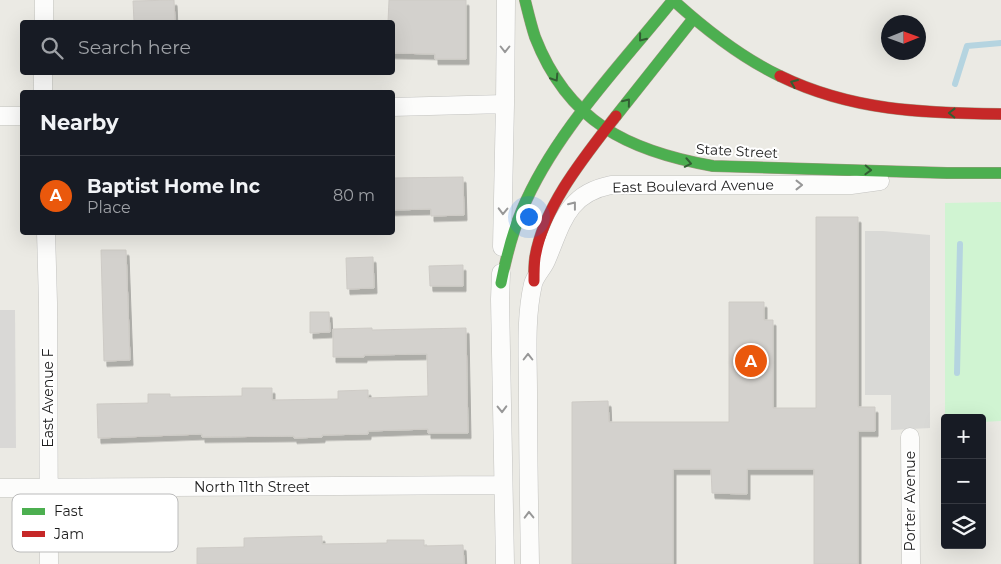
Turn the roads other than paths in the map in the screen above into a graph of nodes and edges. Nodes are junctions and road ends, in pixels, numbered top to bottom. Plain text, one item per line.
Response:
1 (44, 0) edge
2 (506, 0) edge
3 (526, 0) edge
4 (673, 0) edge
5 (693, 19) junction
6 (44, 20) edge
7 (43, 75) edge
8 (43, 90) edge
9 (505, 104) junction
10 (395, 107) edge
11 (583, 111) junction
12 (1001, 114) edge
13 (0, 116) edge
14 (20, 116) edge
15 (606, 129) junction
16 (1001, 172) edge
17 (947, 173) junction
18 (46, 235) edge
19 (534, 281) junction
20 (501, 283) junction
21 (910, 437) dead end
22 (504, 485) junction
23 (0, 488) edge
24 (48, 488) junction
25 (48, 494) edge
26 (505, 564) edge
27 (530, 564) edge
28 (911, 564) edge

1 - 6 street
2 -> 9 street
3 -> 11 main road, State Street
4 - 5 main road
4 -> 11 main road
12 -> 5 main road
15 -> 5 main road
7 - 8 street
9 - 10 street
9 -> 20 street
11 - 15 main road, State Street
11 - 20 main road
13 - 14 street
15 -> 17 main road, State Street
15 - 19 main road
16 - 17 main road, State Street
19 -> 17 street, East Boulevard Avenue
18 - 24 street, East Avenue F
27 -> 19 street, East Boulevard Avenue
20 -> 22 street
21 - 28 street, Porter Avenue
22 - 24 street, North 11th Street
22 - 26 street
23 - 24 street, North 11th Street
24 - 25 street, East Avenue F

